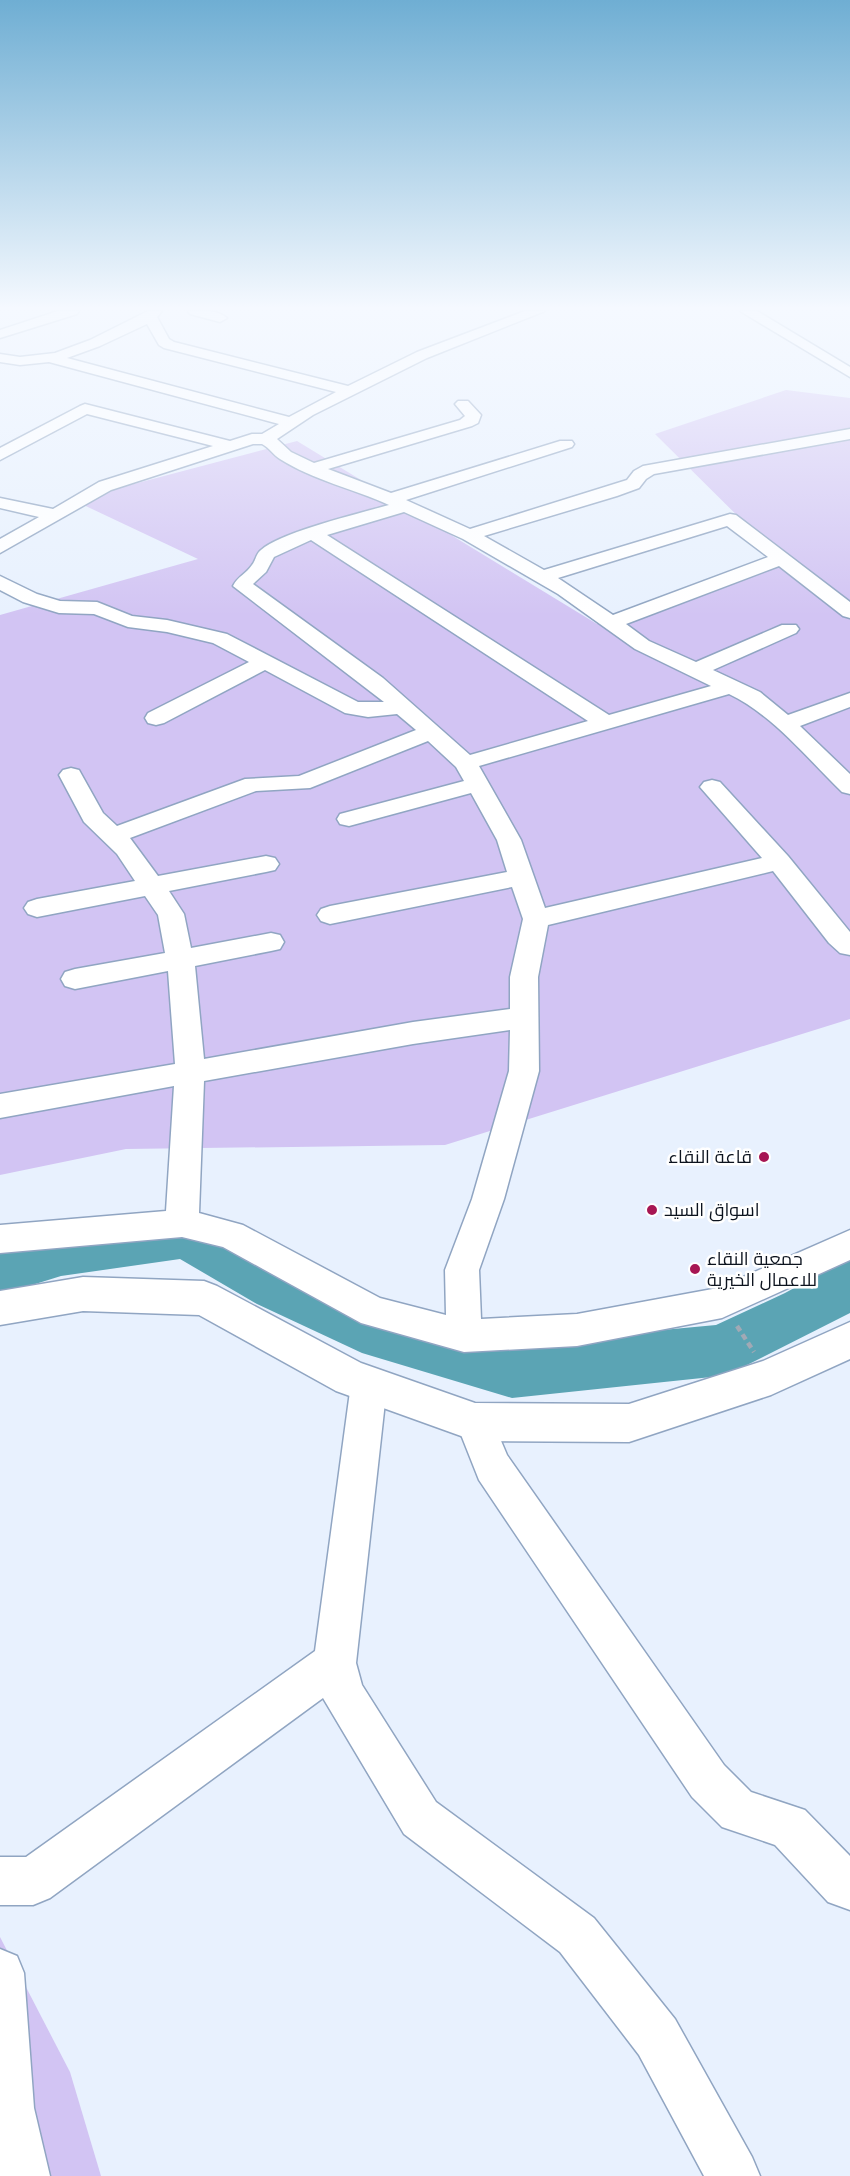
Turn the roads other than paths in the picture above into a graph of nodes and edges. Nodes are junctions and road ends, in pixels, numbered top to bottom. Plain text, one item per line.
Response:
1 (78, 413) edge
2 (99, 413) edge
3 (255, 413) edge
4 (309, 413) edge
5 (471, 413) edge
6 (291, 422) junction
7 (850, 434) edge
8 (265, 439) junction
9 (566, 444) dead end
10 (232, 446) junction
11 (0, 455) edge
12 (314, 468) junction
13 (398, 502) junction
14 (0, 503) edge
15 (56, 515) junction
16 (313, 534) junction
17 (469, 535) junction
18 (0, 548) edge
19 (781, 559) junction
20 (542, 577) junction
21 (0, 582) edge
22 (850, 612) edge
23 (611, 623) junction
24 (789, 629) dead end
25 (265, 662) junction
26 (696, 670) junction
27 (730, 687) junction
28 (850, 699) edge
29 (403, 707) junction
30 (156, 718) dead end
31 (606, 723) junction
32 (786, 724) junction
33 (431, 732) junction
34 (472, 774) junction
35 (71, 775) dead end
36 (712, 787) dead end
37 (850, 787) edge
38 (349, 819) dead end
39 (113, 836) junction
40 (779, 862) junction
41 (266, 864) dead end
42 (522, 877) junction
43 (152, 887) junction
44 (37, 908) dead end
45 (330, 915) dead end
46 (536, 919) junction
47 (271, 942) dead end
48 (850, 946) edge
49 (180, 960) junction
50 (75, 979) dead end
51 (523, 1018) junction
52 (190, 1073) junction
53 (0, 1106) edge
54 (182, 1223) junction
55 (1, 1233) edge
56 (850, 1244) edge
57 (0, 1308) edge
58 (464, 1336) junction
59 (850, 1340) edge
60 (369, 1384) junction
61 (475, 1422) junction
62 (335, 1663) junction
63 (0, 1881) edge
64 (850, 1886) edge
65 (0, 1973) edge
66 (23, 2176) edge
67 (733, 2176) edge

1 - 11 street
2 - 10 street
3 - 6 street
4 - 6 street
5 - 12 street
6 - 8 street
7 - 17 street
8 - 10 street
8 - 12 street
9 - 13 street
10 - 15 street
12 - 13 street
13 - 16 street
13 - 17 street
14 - 15 street
15 - 18 street
16 - 29 street
16 - 31 street
17 - 20 street
19 - 20 street
19 - 22 street
19 - 23 street
20 - 23 street
21 - 25 street
23 - 26 street
24 - 26 street
25 - 29 street
25 - 30 street
26 - 27 street
27 - 31 street
27 - 32 street
28 - 32 street
29 - 33 street
31 - 34 street
32 - 37 street
33 - 34 street
33 - 39 street
34 - 38 street
34 - 42 street
35 - 39 street
36 - 40 street
39 - 43 street
40 - 46 street
40 - 48 street
41 - 43 street
42 - 45 street
42 - 46 street
43 - 44 street
43 - 49 street
46 - 51 street
47 - 49 street
49 - 50 street
49 - 52 street
51 - 52 street
51 - 58 street
52 - 53 street
52 - 54 street
54 - 55 street
54 - 58 street
56 - 58 street
57 - 60 street
59 - 61 street
60 - 61 street
60 - 62 street
61 - 64 street
62 - 63 street
62 - 67 street
65 - 66 street

